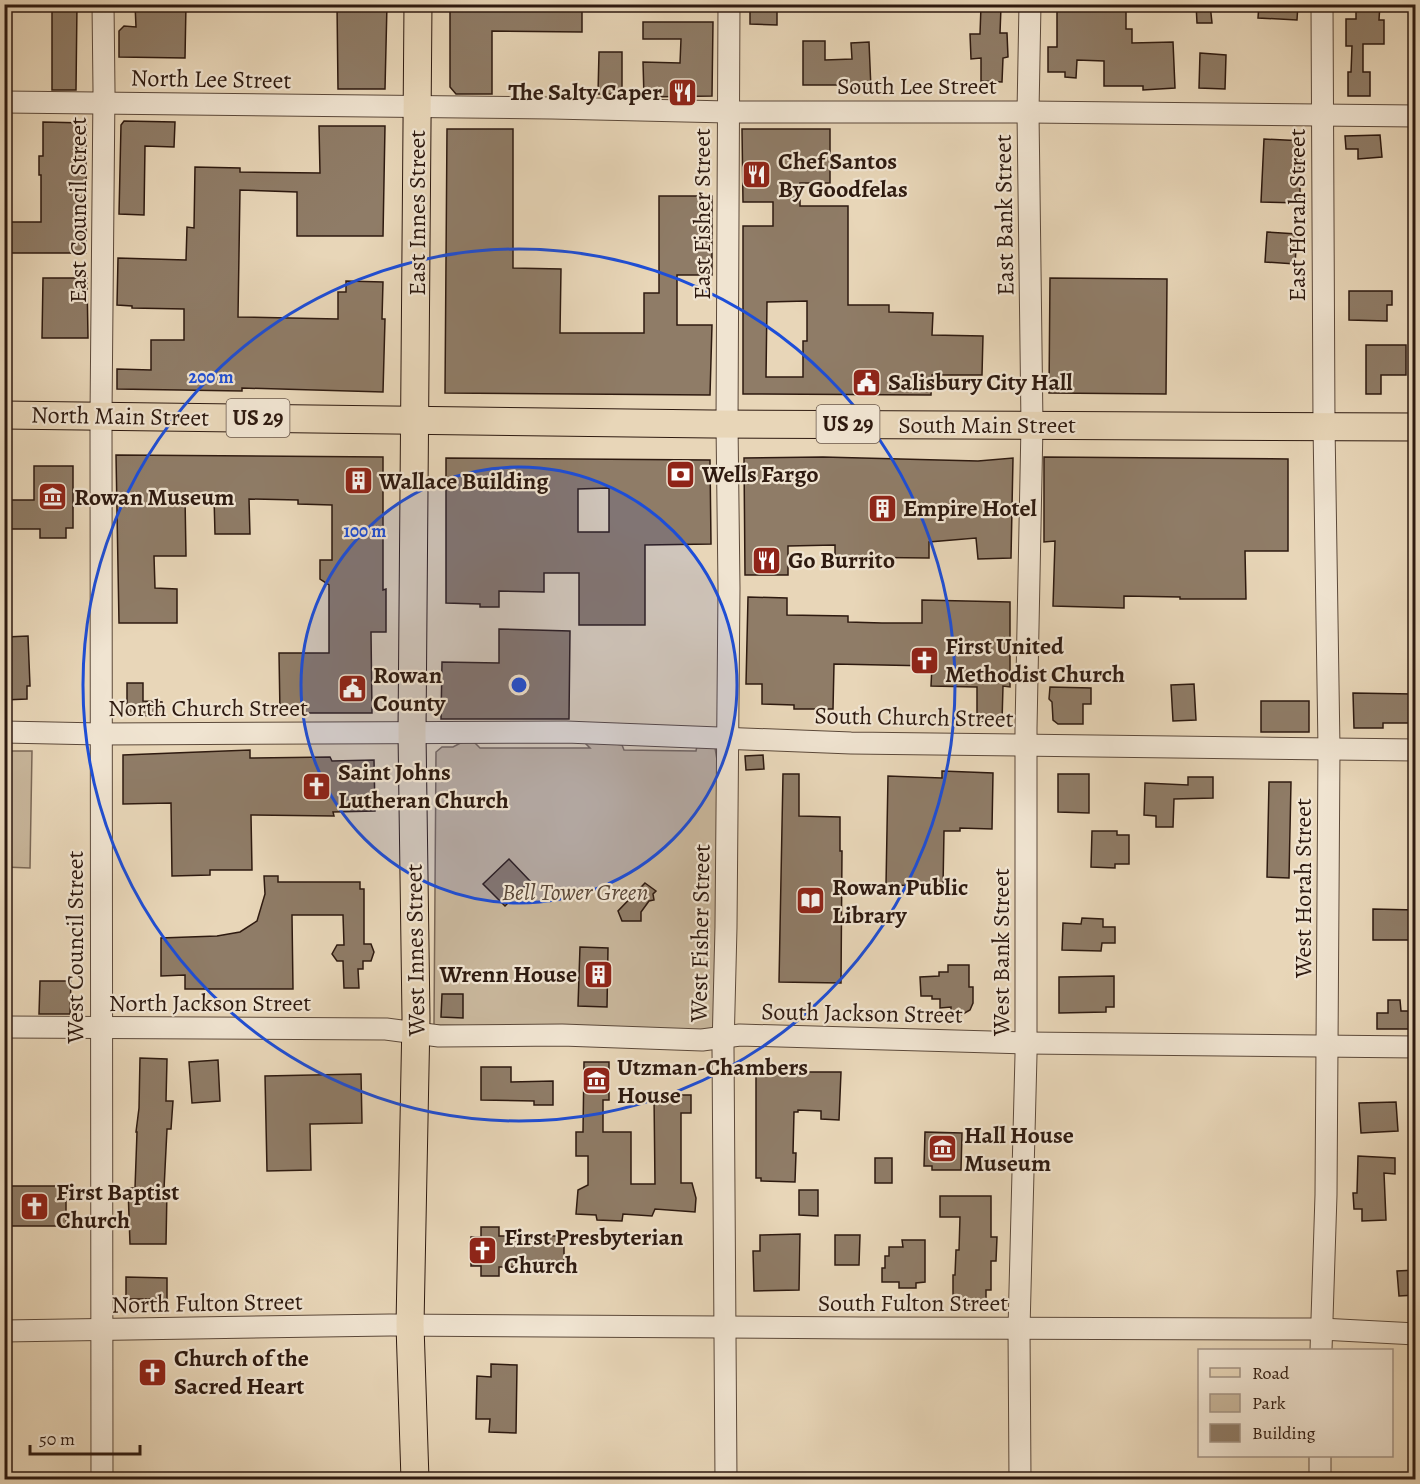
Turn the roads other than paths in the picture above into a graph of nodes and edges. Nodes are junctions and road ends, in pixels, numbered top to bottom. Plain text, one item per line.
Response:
1 (103, 4) edge
2 (418, 4) edge
3 (729, 4) edge
4 (1030, 4) edge
5 (1322, 4) edge
6 (4, 102) edge
7 (104, 103) junction
8 (418, 106) junction
9 (728, 112) junction
10 (1028, 112) junction
11 (1322, 116) junction
12 (1416, 116) edge
13 (4, 415) edge
14 (101, 415) junction
15 (415, 421) junction
16 (727, 424) junction
17 (1032, 425) junction
18 (1324, 425) junction
19 (1416, 427) edge
20 (4, 732) edge
21 (412, 733) junction
22 (101, 734) junction
23 (727, 739) junction
24 (1026, 744) junction
25 (1329, 748) junction
26 (1416, 750) edge
27 (4, 1027) edge
28 (101, 1028) junction
29 (416, 1034) junction
30 (723, 1037) junction
31 (1026, 1042) junction
32 (1327, 1046) junction
33 (1416, 1047) edge
34 (410, 1325) junction
35 (725, 1328) junction
36 (1019, 1329) junction
37 (1321, 1329) junction
38 (4, 1331) edge
39 (101, 1331) junction
40 (1416, 1334) edge
41 (1321, 1349) edge
42 (1320, 1457) edge
43 (102, 1479) edge
44 (415, 1479) edge
45 (726, 1479) edge
46 (1020, 1479) edge
47 (1320, 1479) edge

1 - 7 street, East Council Street
2 - 8 main road, East Innes Street
3 - 9 street, East Fisher Street
4 - 10 street, East Bank Street
5 - 11 street, East Horah Street
6 - 7 street, North Lee Street
7 - 8 street, North Lee Street
7 - 14 street, East Council Street
8 - 9 street, South Lee Street
8 - 15 main road, East Innes Street
9 - 10 street, South Lee Street
9 - 16 street, East Fisher Street
10 - 11 street, South Lee Street
10 - 17 street, East Bank Street
11 - 12 street, South Lee Street
11 - 18 street, East Horah Street
13 - 14 main road, North Main Street / US 29
14 - 15 main road, North Main Street / US 29
14 - 22 street, West Council Street
15 - 16 main road, South Main Street / US 29
15 - 21 main road, West Innes Street
16 - 17 main road, South Main Street / US 29
16 - 23 street, West Fisher Street
17 - 18 main road, South Main Street / US 29
17 - 24 street, West Bank Street
18 - 19 main road, South Main Street / US 29
18 - 25 street, West Horah Street
20 - 22 street, North Church Street
21 - 22 street, North Church Street
21 - 23 street, South Church Street
21 - 29 main road, West Innes Street
22 - 28 street, West Council Street
23 - 24 street, South Church Street
23 - 30 street, West Fisher Street
24 - 25 street, South Church Street
24 - 31 street, West Bank Street
25 - 26 street, South Church Street
25 - 32 street, West Horah Street
27 - 28 street, North Jackson Street
28 - 29 street, North Jackson Street
28 - 39 street, West Council Street
29 - 30 street, South Jackson Street
29 - 34 main road, West Innes Street
30 - 31 street, South Jackson Street
30 - 35 street, West Fisher Street
31 - 32 street, South Jackson Street
31 - 36 street, West Bank Street
32 - 33 street, South Jackson Street
32 - 37 street, West Horah Street
34 - 35 street, South Fulton Street
34 - 39 street, North Fulton Street
34 - 44 main road, West Innes Street
35 - 36 street, South Fulton Street
35 - 45 street, West Fisher Street
36 - 37 street, South Fulton Street
36 - 46 street, West Bank Street
37 - 40 street, South Fulton Street
37 - 41 street, West Horah Street
38 - 39 street, North Fulton Street
39 - 43 street, West Council Street
42 - 47 street

